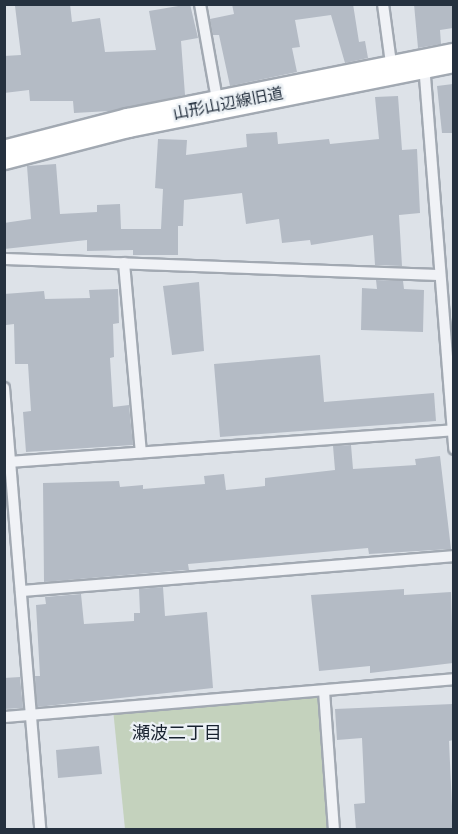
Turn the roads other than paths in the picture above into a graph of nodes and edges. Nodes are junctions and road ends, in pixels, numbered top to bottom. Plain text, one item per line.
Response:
1 (200, 4) edge
2 (383, 4) edge
3 (453, 58) edge
4 (423, 64) junction
5 (392, 71) junction
6 (218, 105) junction
7 (4, 155) edge
8 (4, 259) edge
9 (124, 263) junction
10 (440, 275) junction
11 (448, 301) edge
12 (4, 388) edge
13 (5, 410) edge
14 (452, 430) junction
15 (453, 449) edge
16 (141, 452) junction
17 (10, 462) junction
18 (453, 556) edge
19 (21, 591) junction
20 (453, 679) edge
21 (324, 691) junction
22 (31, 715) junction
23 (4, 717) edge
24 (40, 830) edge
25 (334, 830) edge

1 - 6 lane
2 - 5 lane
3 - 4 street, 山形山辺線旧道
4 - 5 street, 山形山辺線旧道
4 - 10 lane
5 - 6 street, 山形山辺線旧道
6 - 7 street, 山形山辺線旧道
8 - 9 lane
9 - 10 lane
9 - 16 lane
10 - 11 lane
11 - 14 lane
12 - 13 lane
13 - 17 lane
14 - 15 lane
14 - 16 lane
16 - 17 lane
17 - 19 lane
18 - 19 lane
19 - 22 lane
20 - 21 lane
21 - 22 lane
21 - 25 lane
22 - 23 lane
22 - 24 lane

